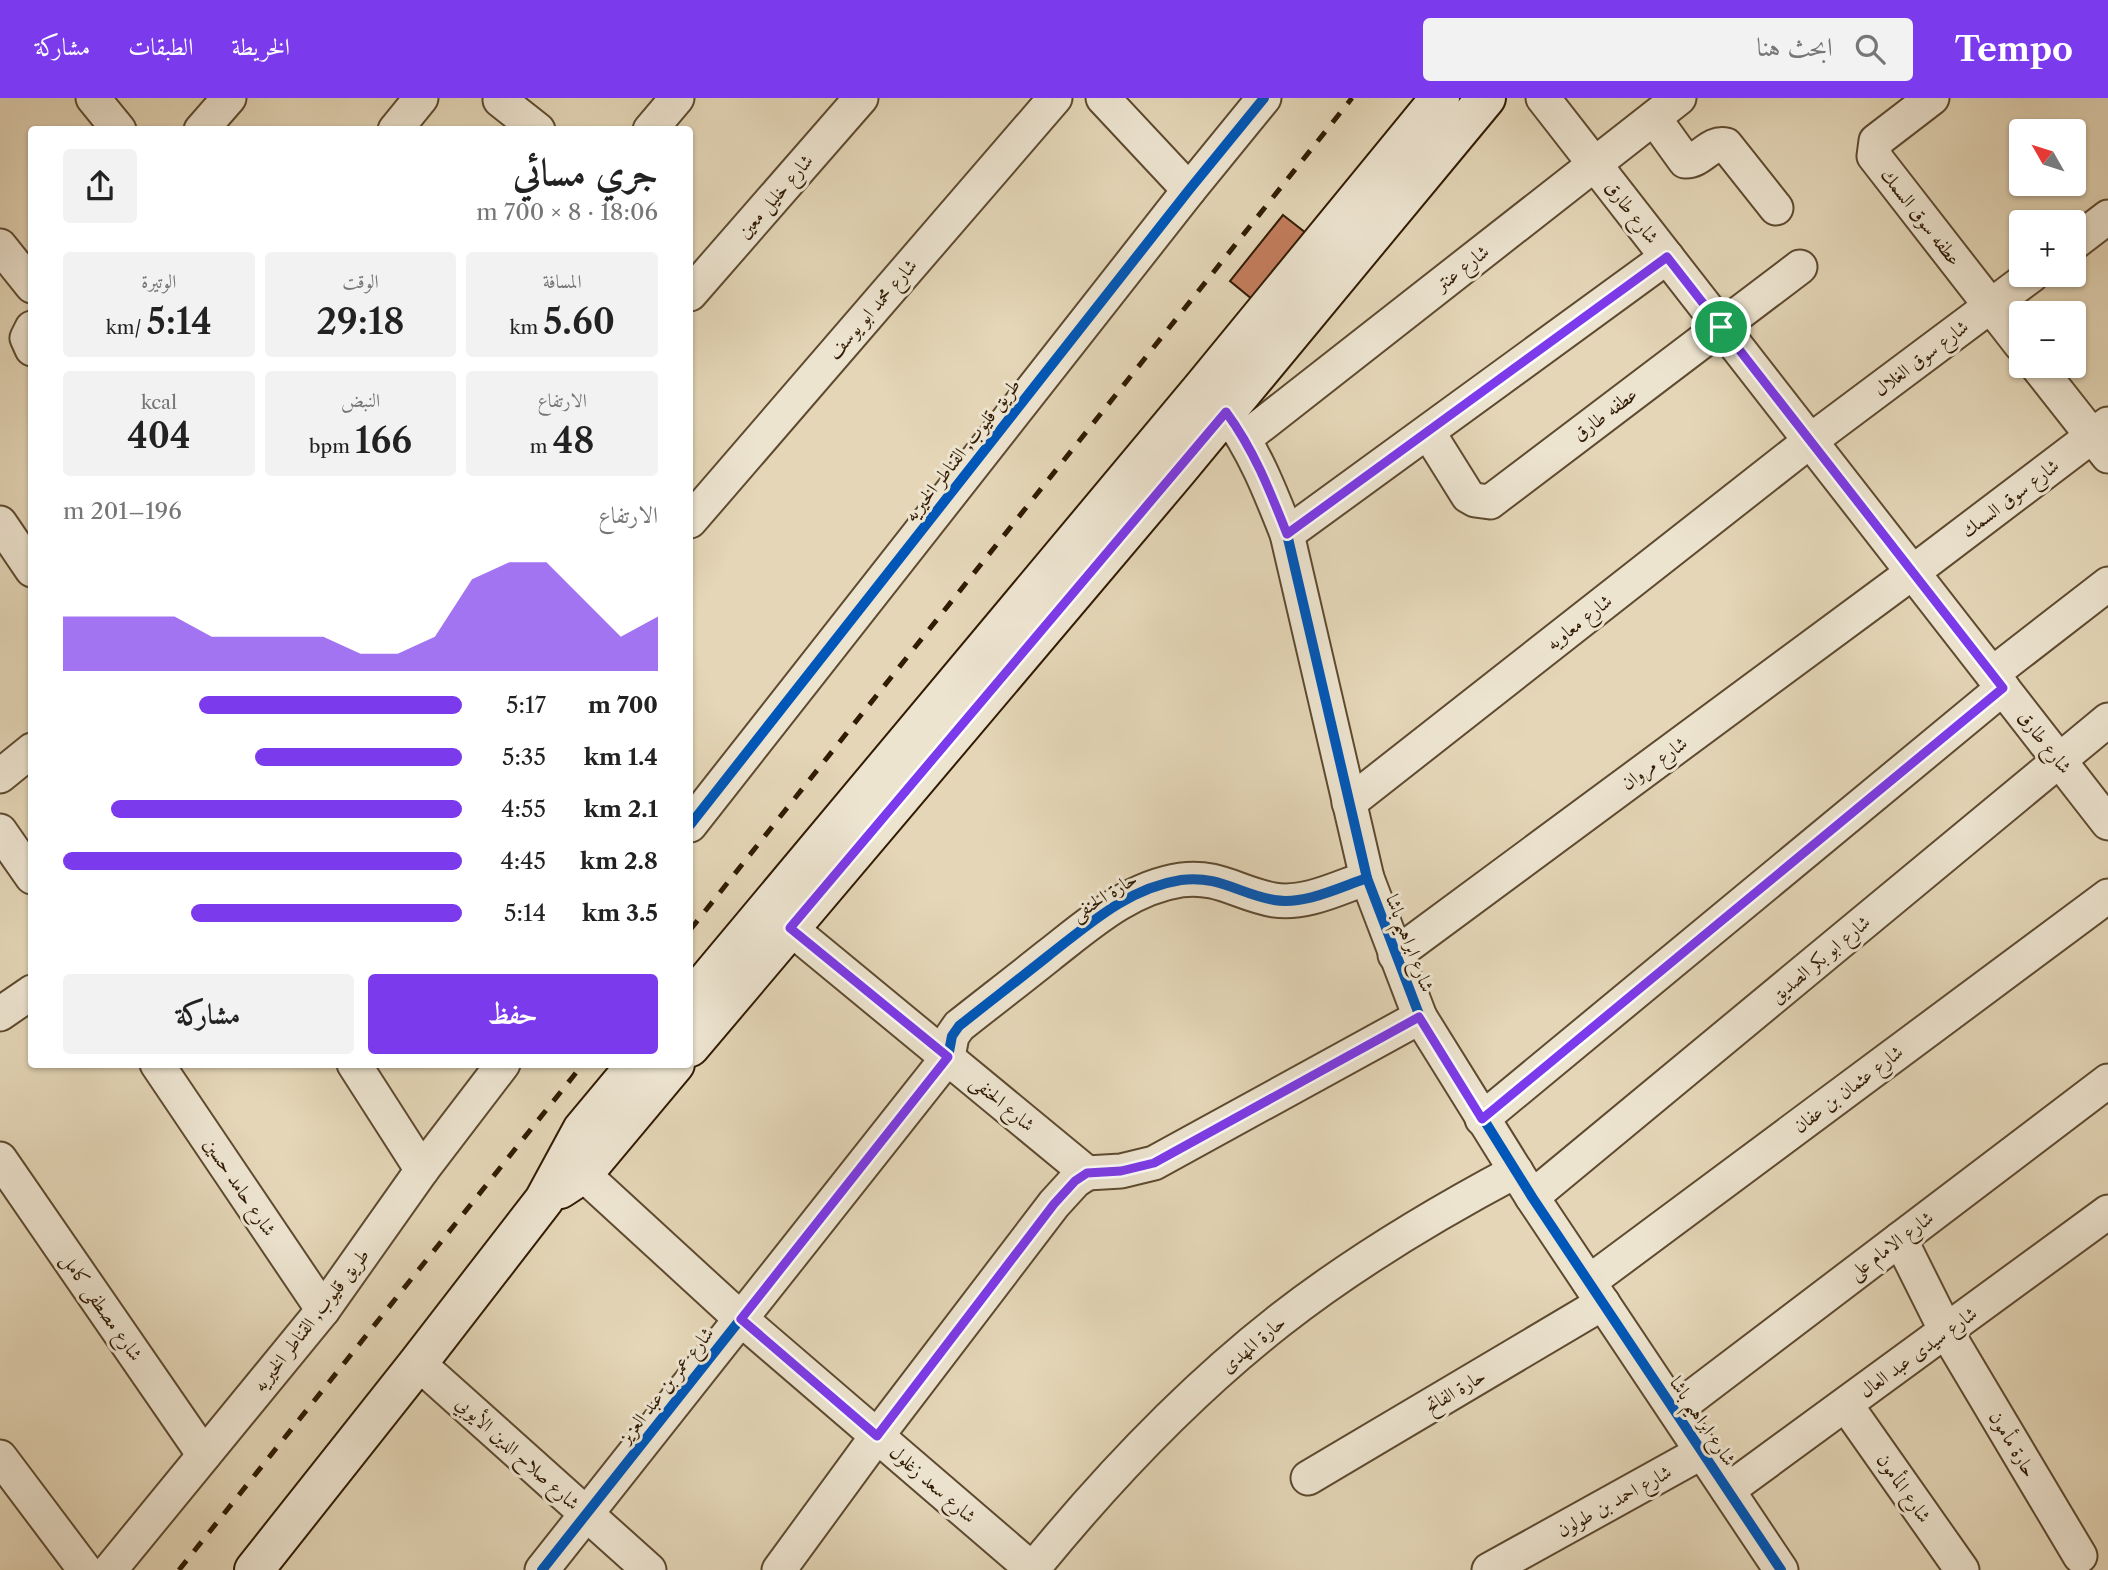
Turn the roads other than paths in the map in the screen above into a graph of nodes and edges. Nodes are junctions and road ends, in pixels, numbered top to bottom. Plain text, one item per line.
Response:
1 (93, 98) edge
2 (229, 98) edge
3 (421, 98) edge
4 (677, 98) edge
5 (861, 98) edge
6 (1055, 98) edge
7 (1103, 98) edge
8 (1264, 98) edge
9 (1440, 98) edge
10 (1486, 98) edge
11 (1543, 98) edge
12 (1932, 98) edge
13 (500, 100) dead end
14 (1667, 108) edge
15 (116, 126) edge
16 (204, 126) edge
17 (398, 126) edge
18 (533, 126) edge
19 (653, 126) edge
20 (1594, 164) junction
21 (1189, 190) junction
22 (1776, 208) dead end
23 (2108, 217) edge
24 (2086, 234) edge
25 (0, 246) edge
26 (1667, 257) junction
27 (1800, 267) dead end
28 (28, 281) edge
29 (2016, 287) edge
30 (693, 291) edge
31 (1990, 306) junction
32 (1721, 327) junction
33 (2009, 330) edge
34 (2048, 378) edge
35 (1236, 425) junction
36 (1428, 432) junction
37 (2103, 439) edge
38 (1810, 441) junction
39 (693, 518) edge
40 (1287, 534) junction
41 (1913, 572) junction
42 (2108, 584) edge
43 (1998, 681) junction
44 (2108, 720) edge
45 (28, 753) edge
46 (2059, 761) junction
47 (0, 776) edge
48 (1349, 803) junction
49 (693, 821) edge
50 (2108, 823) edge
51 (0, 831) edge
52 (28, 871) edge
53 (1367, 878) junction
54 (2108, 896) edge
55 (790, 928) junction
56 (1395, 955) junction
57 (28, 995) edge
58 (693, 997) edge
59 (0, 1014) edge
60 (1419, 1017) junction
61 (693, 1043) edge
62 (948, 1057) junction
63 (160, 1068) edge
64 (357, 1068) edge
65 (500, 1068) edge
66 (634, 1068) edge
67 (672, 1068) edge
68 (2108, 1081) edge
69 (1482, 1119) junction
70 (0, 1160) edge
71 (422, 1170) junction
72 (1087, 1173) junction
73 (583, 1174) junction
74 (1524, 1184) junction
75 (544, 1200) junction
76 (2108, 1212) edge
77 (1900, 1239) junction
78 (1596, 1293) junction
79 (323, 1310) junction
80 (741, 1319) junction
81 (1946, 1331) junction
82 (418, 1363) junction
83 (1846, 1405) junction
84 (1675, 1410) junction
85 (877, 1436) junction
86 (1702, 1452) junction
87 (204, 1455) junction
88 (0, 1457) edge
89 (1308, 1478) dead end
90 (1728, 1490) junction
91 (586, 1514) junction
92 (2080, 1556) dead end
93 (261, 1567) edge
94 (85, 1570) edge
95 (110, 1570) edge
96 (542, 1570) edge
97 (649, 1570) edge
98 (779, 1570) edge
99 (1032, 1570) edge
100 (1489, 1570) edge
101 (1782, 1570) edge
102 (1962, 1570) edge

1 - 15 street
2 - 16 street
3 - 17 street
4 - 19 street
5 - 30 street, شارع خليل معين
6 - 39 street, شارع محمد ابو يوسف
7 - 21 street
8 - 21 street, طريق قليوب, القناطر الخيريه
9 - 58 main road
10 - 35 main road
11 - 20 street, شارع طارق
12 - 31 street, عطفه سوق السمك
13 - 18 street
14 - 20 street, شارع عنتر
14 - 22 street
20 - 26 street, شارع طارق
20 - 35 street, شارع عنتر
21 - 49 street, طريق قليوب, القناطر الخيريه
23 - 24 street
25 - 28 street
26 - 32 street, شارع طارق
26 - 36 street
27 - 32 street, عطفه طارق
29 - 31 street, شارع سوق الغلال
31 - 33 street, عطفه سوق السمك
31 - 38 street, شارع سوق الغلال
32 - 36 street, عطفه طارق
32 - 38 street, شارع طارق
34 - 37 street
35 - 40 street, شارع ابراهيم باشا
35 - 55 main road
36 - 40 street
37 - 41 street, شارع سوق السمك
38 - 41 street, شارع طارق
38 - 48 street, شارع معاويه
40 - 48 street, شارع ابراهيم باشا
41 - 43 street, شارع طارق
41 - 56 street, شارع مروان
42 - 43 street
43 - 46 street, شارع طارق
43 - 69 street
44 - 46 street, شارع ابو بكر الصديق
45 - 47 street
46 - 50 street, شارع طارق
46 - 74 street, شارع ابو بكر الصديق
48 - 53 street, شارع ابراهيم باشا
51 - 52 street
53 - 56 street, شارع ابراهيم باشا
53 - 62 street, حارة الحنفى
54 - 78 street, شارع عثمان بن عفان
55 - 61 main road
55 - 62 street, شارع الحنفى
56 - 60 street, شارع ابراهيم باشا
57 - 59 street
60 - 69 street, شارع ابراهيم باشا
60 - 72 street
62 - 72 street, شارع الحنفى
62 - 80 street, شارع عمر بن عبد العزيز
63 - 79 street, شارع حامد حسين
64 - 71 street
65 - 71 street, طريق قليوب, القناطر الخيريه
66 - 75 main road
67 - 73 main road
68 - 77 street, شارع الامام على
69 - 74 street, شارع ابراهيم باشا
70 - 87 street, شارع مصطفى كامل
71 - 79 street, طريق قليوب, القناطر الخيريه
72 - 85 street
73 - 75 main road
73 - 80 street, شارع سعد زغلول
74 - 78 street, شارع ابراهيم باشا
74 - 99 street, حارة المهدى
75 - 82 main road
76 - 81 street, شارع سيدى عبد العال
77 - 81 street, حارة مأمون
77 - 84 street, شارع الامام على
78 - 84 street, شارع ابراهيم باشا
78 - 89 street, حارة الفاتح
79 - 87 street, طريق قليوب, القناطر الخيريه
80 - 85 street, شارع سعد زغلول
80 - 91 street, شارع عمر بن عبد العزيز
81 - 83 street, شارع سيدى عبد العال
81 - 92 street, حارة مأمون
82 - 91 street, شارع صلاح الدين الأيوبي
82 - 93 main road
83 - 90 street, شارع سيدى عبد العال
83 - 102 street, شارع المأمون
84 - 86 street, شارع ابراهيم باشا
85 - 98 street
85 - 99 street, شارع سعد زغلول
86 - 90 street, شارع ابراهيم باشا
86 - 100 street, شارع احمد بن طولون
87 - 95 street, طريق قليوب, القناطر الخيريه
88 - 94 street
90 - 101 street, شارع ابراهيم باشا
91 - 96 street, شارع عمر بن عبد العزيز
91 - 97 street, شارع صلاح الدين الأيوبي

